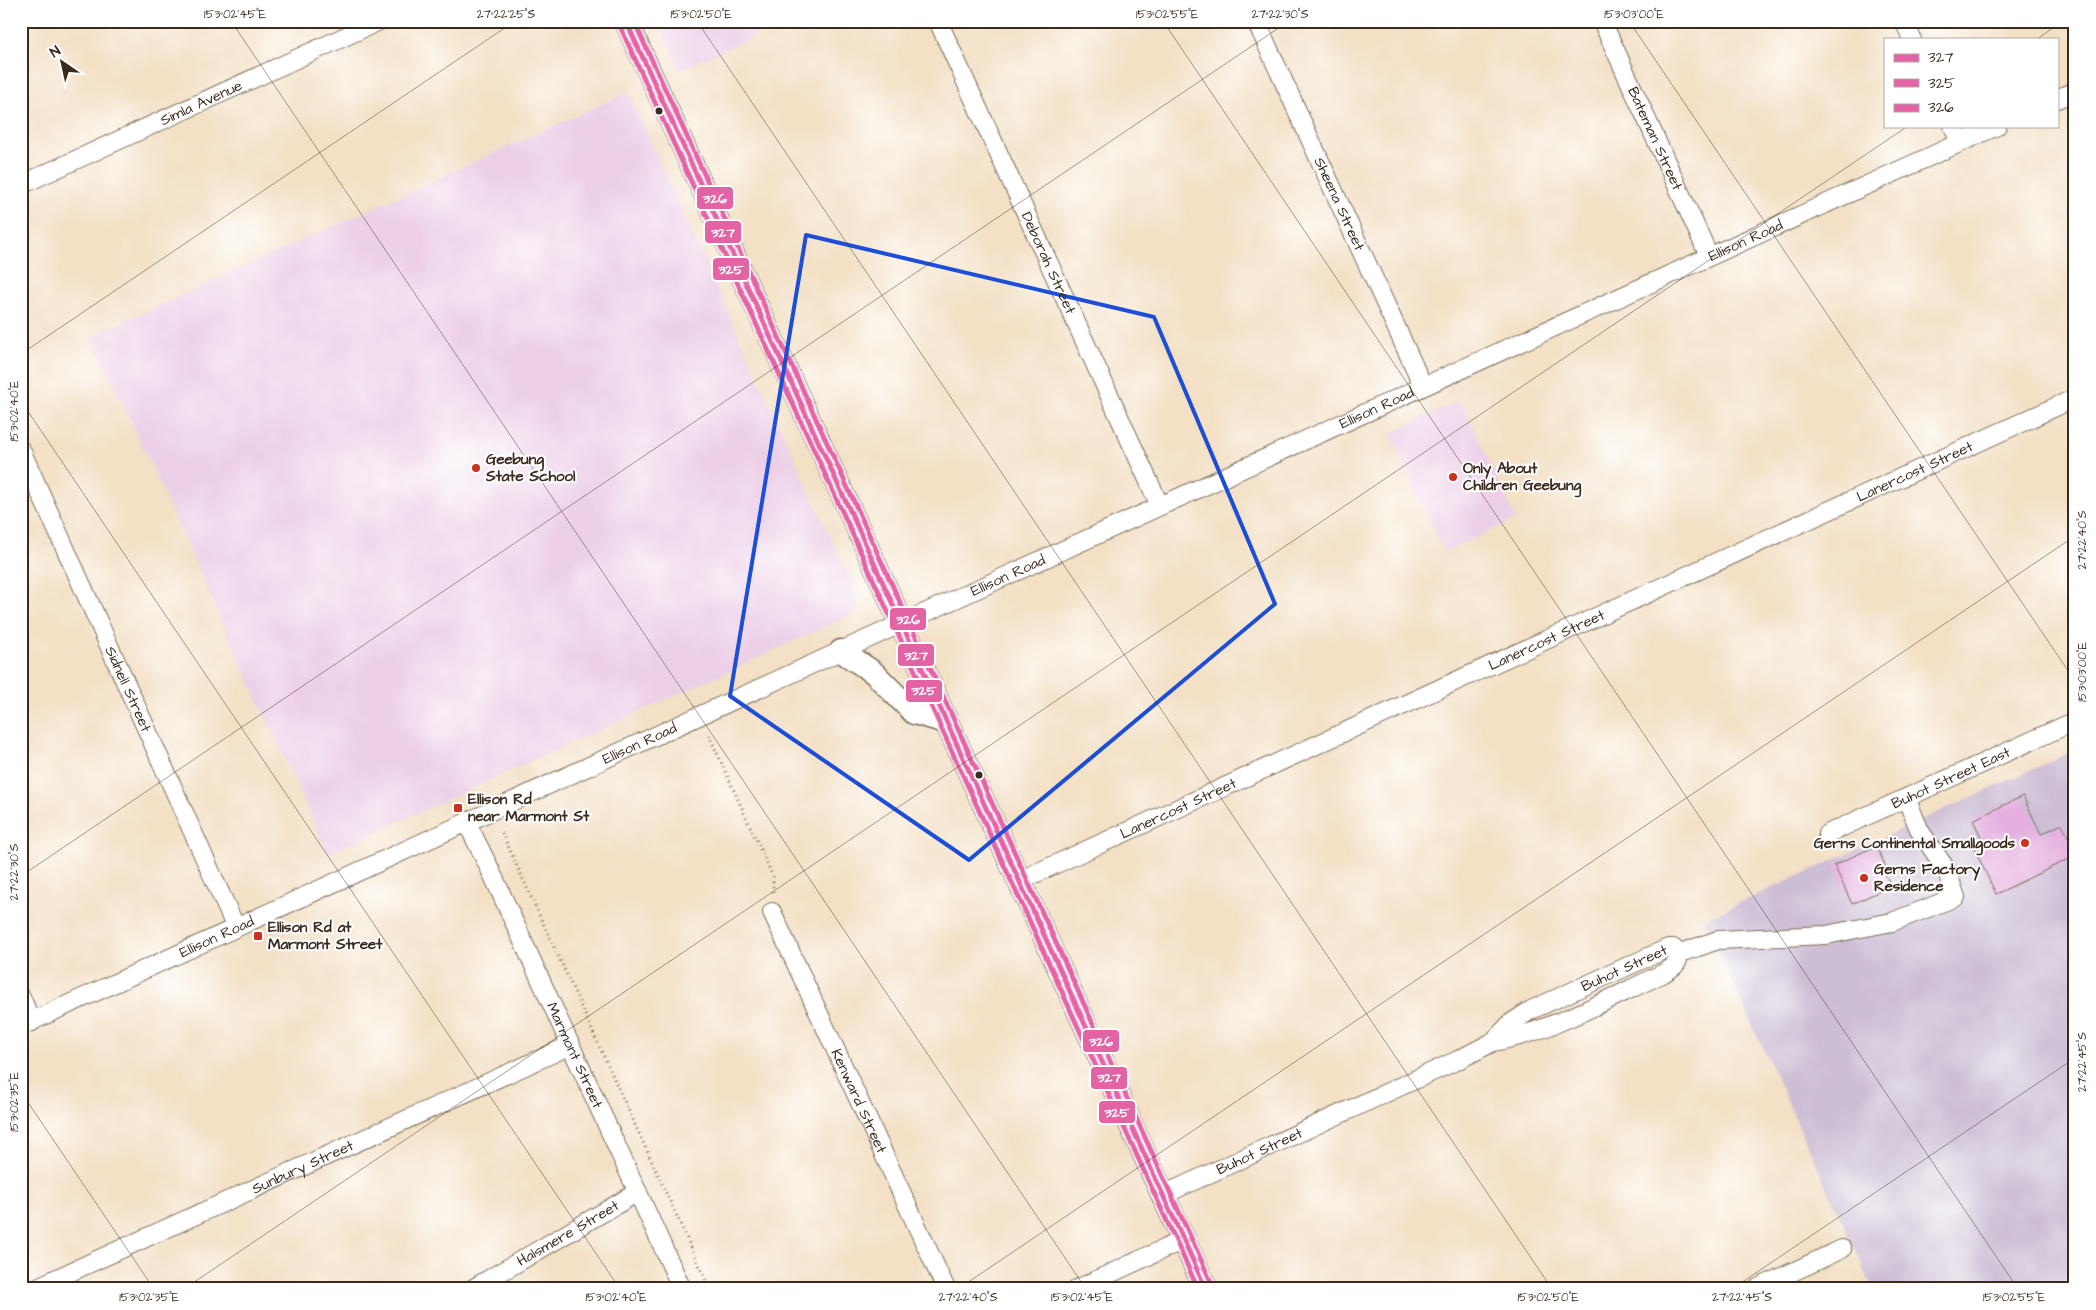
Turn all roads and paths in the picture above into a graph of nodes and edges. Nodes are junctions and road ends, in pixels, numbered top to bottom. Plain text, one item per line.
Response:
1 (379, 21) edge
2 (626, 21) edge
3 (938, 21) edge
4 (1256, 21) edge
5 (1602, 21) edge
6 (1904, 21) edge
7 (1912, 38) edge
8 (2075, 91) edge
9 (2058, 99) edge
10 (1954, 128) edge
11 (1993, 128) edge
12 (1960, 143) junction
13 (21, 185) edge
14 (1709, 256) junction
15 (1423, 386) junction
16 (2075, 398) edge
17 (21, 450) edge
18 (1160, 506) junction
19 (902, 623) junction
20 (840, 651) junction
21 (946, 722) junction
22 (2075, 722) edge
23 (710, 735) dead end
24 (1906, 798) junction
25 (467, 823) junction
26 (502, 833) dead end
27 (1827, 834) dead end
28 (1019, 881) junction
29 (772, 912) joint
30 (236, 928) junction
31 (21, 997) edge
32 (27, 1024) edge
33 (571, 1044) junction
34 (638, 1192) junction
35 (1163, 1195) junction
36 (1184, 1240) junction
37 (1842, 1249) dead end
38 (33, 1289) edge
39 (472, 1289) edge
40 (682, 1289) edge
41 (710, 1289) edge
42 (946, 1289) edge
43 (1077, 1289) edge
44 (1206, 1289) edge
45 (1756, 1289) edge

1 - 13 street, Simla Avenue
2 - 19 main road
3 - 18 street, Deborah Street
4 - 15 street, Sheena Street
5 - 14 street, Bateman Street
6 - 7 street
8 - 9 street
10 - 12 street
11 - 12 street, Ellison Road
12 - 14 street, Ellison Road
14 - 15 street, Ellison Road
15 - 18 street, Ellison Road
16 - 28 street, Lanercost Street
17 - 30 street, Sidnell Street
18 - 19 street, Ellison Road
19 - 20 street, Ellison Road
19 - 21 main road
20 - 21 main road
20 - 25 street, Ellison Road
21 - 28 main road
22 - 24 street, Buhot Street East
23 - 29 path
24 - 27 street, Buhot Street East
24 - 35 street, Buhot Street
25 - 30 street, Ellison Road
25 - 33 street, Marmont Street
26 - 41 path
28 - 35 main road
29 - 42 street, Kenward Street
30 - 32 street, Ellison Road
31 - 32 street
33 - 34 street, Marmont Street
33 - 38 street, Sunbury Street
34 - 39 street, Halsmere Street
34 - 40 street, Marmont Street
35 - 36 main road
36 - 43 street
36 - 44 main road
37 - 45 street

